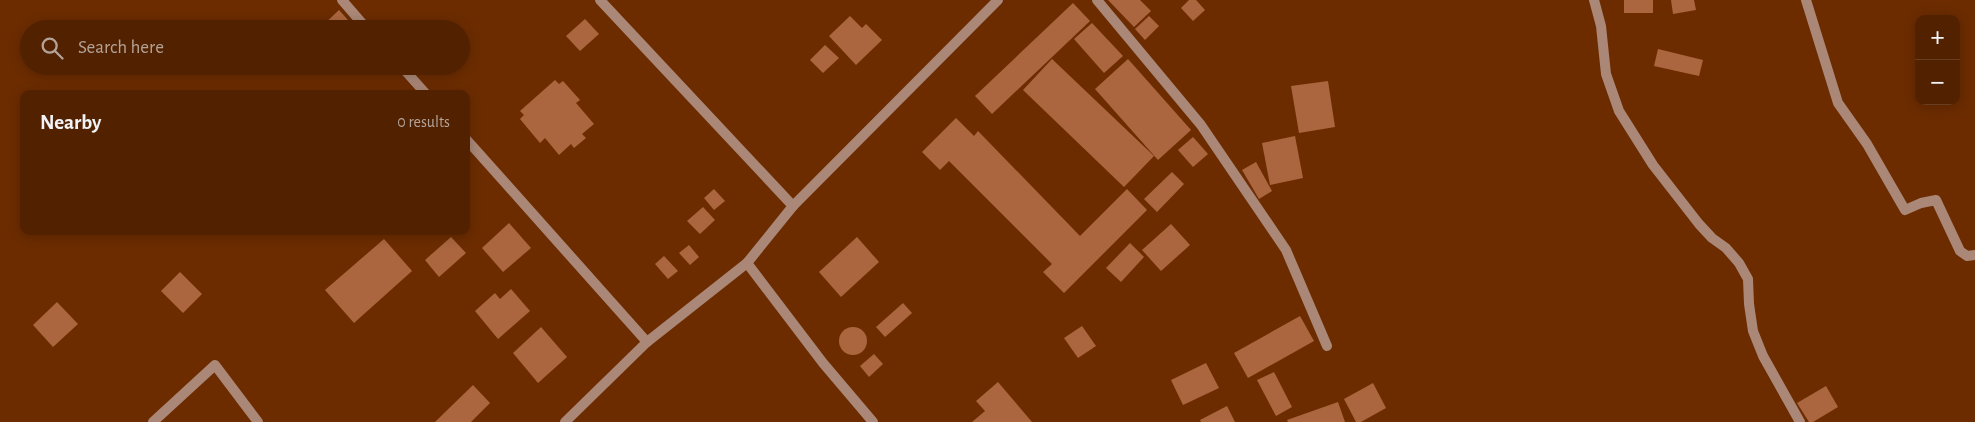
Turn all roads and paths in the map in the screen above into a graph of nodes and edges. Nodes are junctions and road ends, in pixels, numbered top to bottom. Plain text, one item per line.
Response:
1 (342, 0) edge
2 (600, 0) edge
3 (998, 0) edge
4 (1097, 0) edge
5 (1594, 0) edge
6 (1806, 0) edge
7 (360, 20) edge
8 (409, 75) edge
9 (422, 90) edge
10 (470, 143) edge
11 (793, 206) junction
12 (1975, 255) edge
13 (747, 263) junction
14 (647, 342) junction
15 (1327, 346) dead end
16 (153, 422) edge
17 (258, 422) edge
18 (565, 422) edge
19 (873, 422) edge
20 (1800, 422) edge

1 - 7 street
2 - 11 street
3 - 11 street
4 - 15 street
5 - 20 street
6 - 12 street
8 - 9 street
10 - 14 street
11 - 13 street
13 - 14 street
13 - 19 street
14 - 18 street
16 - 17 street

